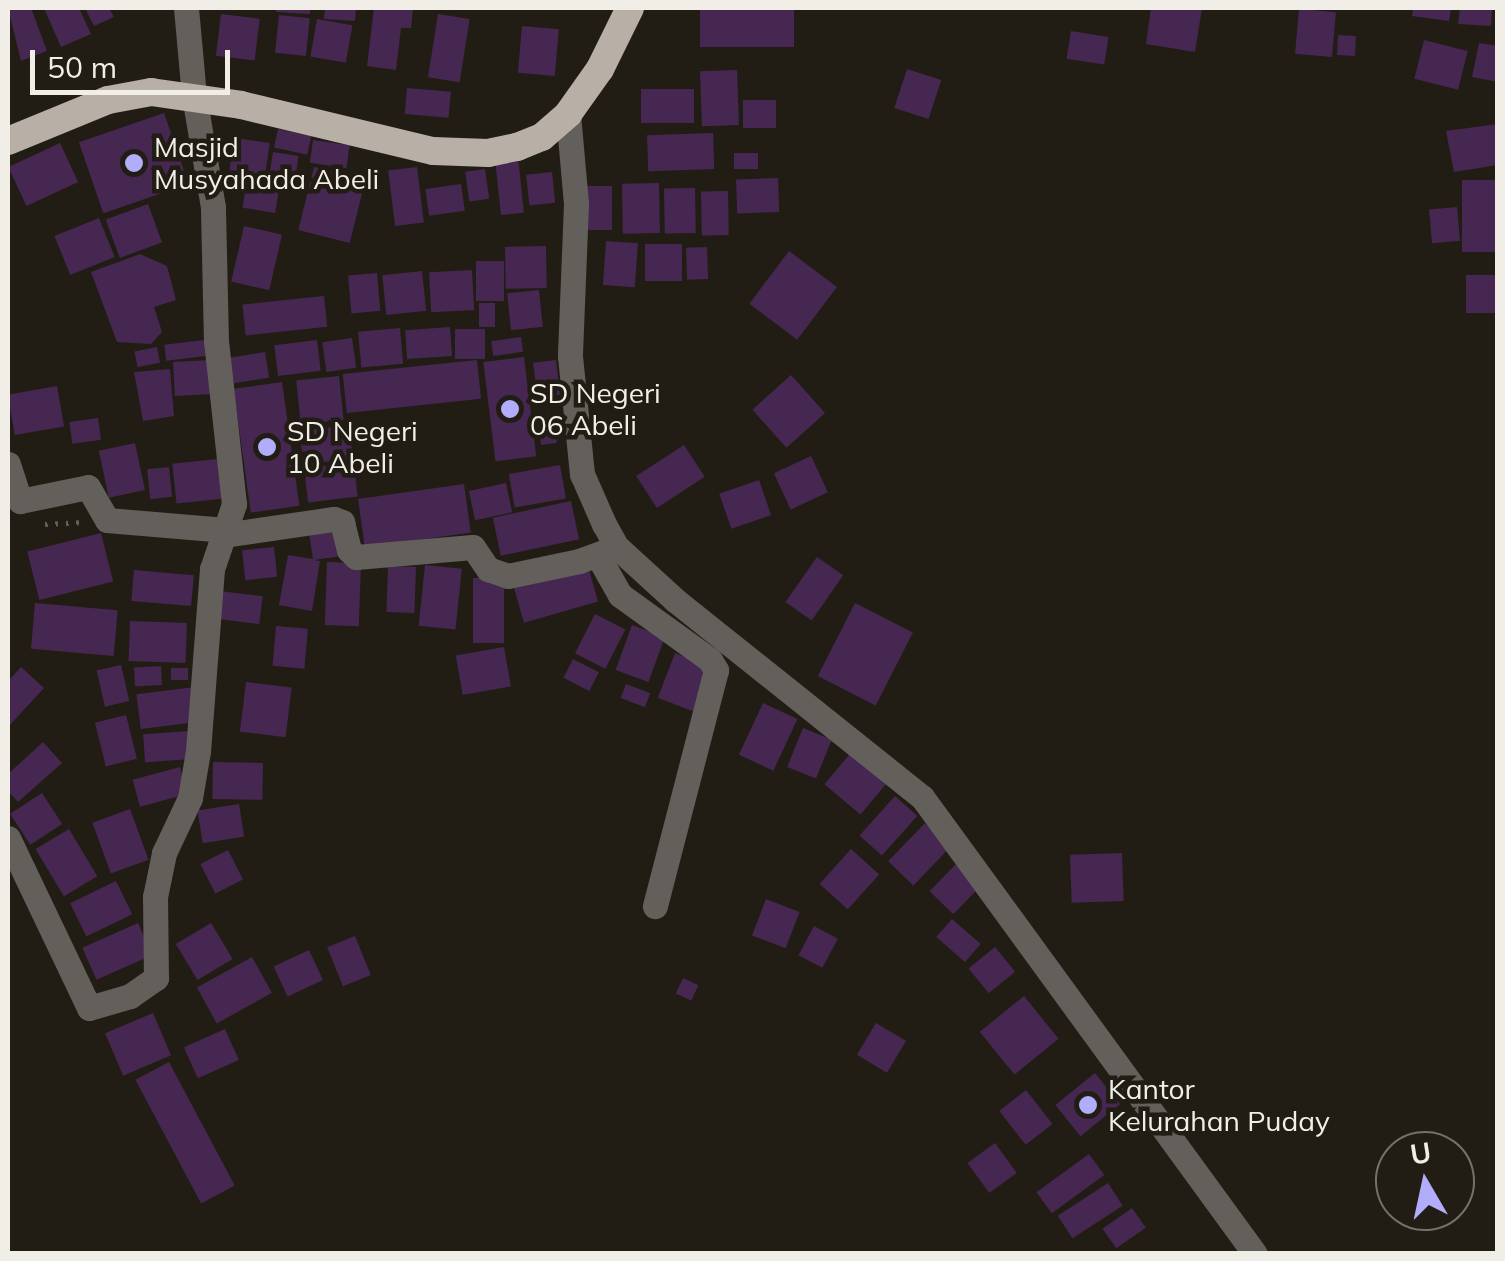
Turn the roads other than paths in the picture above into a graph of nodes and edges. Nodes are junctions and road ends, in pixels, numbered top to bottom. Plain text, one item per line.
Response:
1 (186, 8) edge
2 (630, 8) edge
3 (194, 96) junction
4 (568, 114) junction
5 (8, 142) edge
6 (8, 464) edge
7 (225, 532) junction
8 (607, 551) junction
9 (8, 838) edge
10 (655, 906) dead end
11 (1255, 1254) edge

1 - 3 street
2 - 4 highway
3 - 4 highway
3 - 5 highway
3 - 7 street
4 - 8 street
6 - 7 street
7 - 8 street
7 - 9 street
8 - 10 street
8 - 11 street

